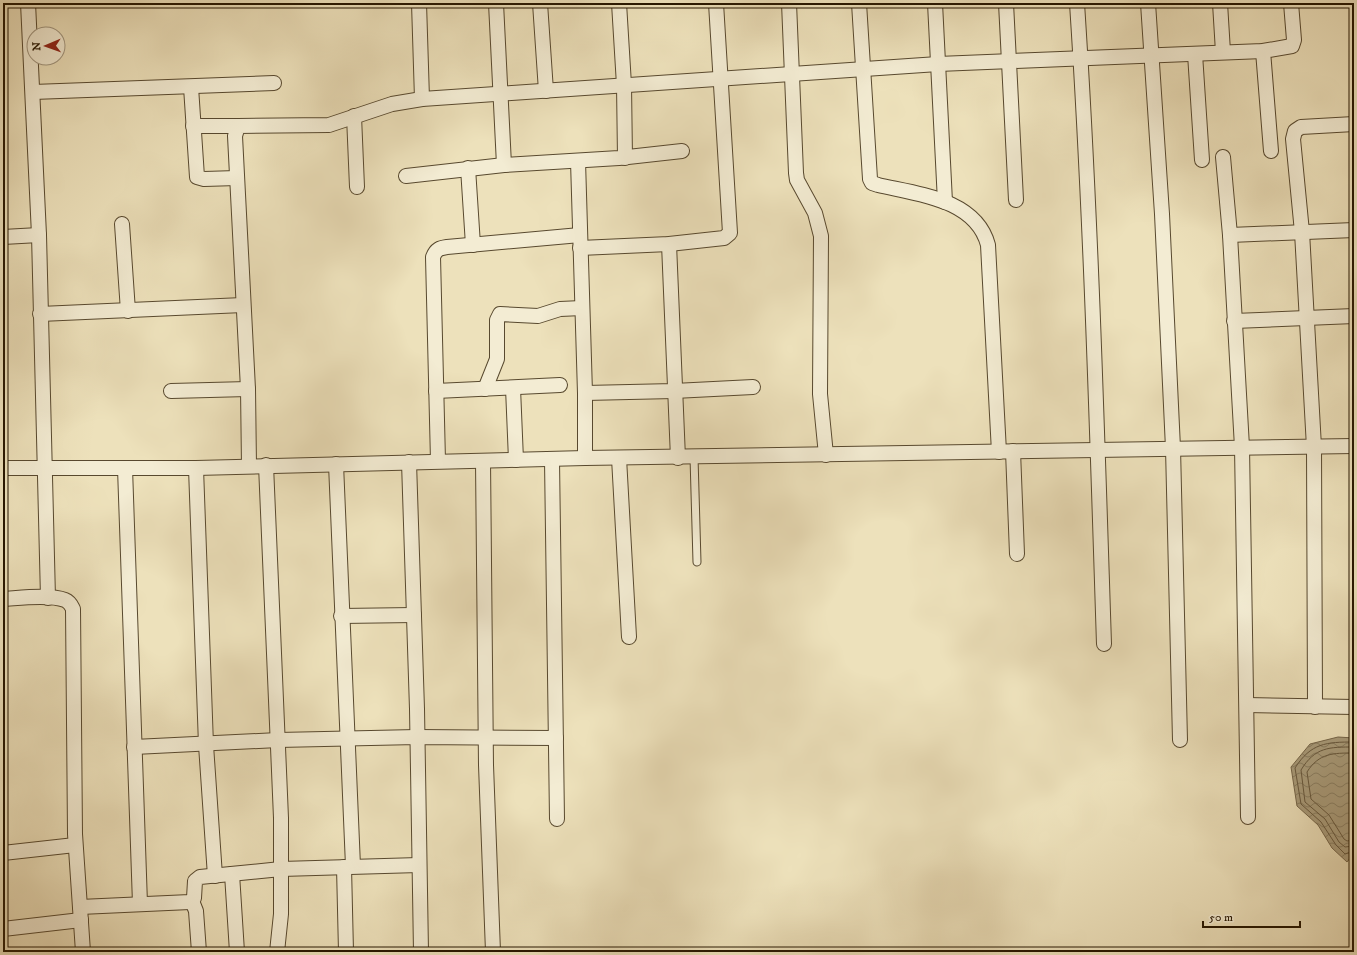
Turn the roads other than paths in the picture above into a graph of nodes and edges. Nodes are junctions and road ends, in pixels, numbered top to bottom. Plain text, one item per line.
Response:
1 (28, 3) edge
2 (419, 3) edge
3 (496, 3) edge
4 (540, 3) edge
5 (618, 3) edge
6 (716, 3) edge
7 (789, 3) edge
8 (859, 3) edge
9 (935, 3) edge
10 (1006, 3) edge
11 (1077, 3) edge
12 (1148, 3) edge
13 (1220, 3) edge
14 (1291, 3) edge
15 (1263, 51) junction
16 (1223, 52) junction
17 (1195, 54) junction
18 (1150, 55) junction
19 (1080, 59) junction
20 (1010, 61) junction
21 (938, 64) junction
22 (863, 69) junction
23 (793, 74) junction
24 (721, 78) junction
25 (274, 83) dead end
26 (624, 85) junction
27 (191, 87) junction
28 (546, 91) junction
29 (33, 92) junction
30 (500, 94) junction
31 (422, 100) junction
32 (354, 116) junction
33 (1354, 124) edge
34 (193, 126) junction
35 (238, 126) junction
36 (682, 151) dead end
37 (1271, 151) dead end
38 (1223, 157) dead end
39 (625, 158) junction
40 (1202, 160) dead end
41 (578, 161) junction
42 (504, 165) junction
43 (468, 168) junction
44 (406, 176) dead end
45 (237, 178) junction
46 (357, 187) dead end
47 (1016, 200) dead end
48 (945, 202) junction
49 (122, 224) dead end
50 (1354, 230) edge
51 (1302, 232) junction
52 (1230, 235) junction
53 (39, 236) junction
54 (3, 237) edge
55 (580, 242) junction
56 (473, 244) junction
57 (669, 244) junction
58 (244, 305) junction
59 (582, 308) junction
60 (128, 311) junction
61 (40, 314) junction
62 (1354, 316) edge
63 (1307, 318) junction
64 (1234, 321) junction
65 (560, 385) dead end
66 (753, 387) dead end
67 (513, 388) junction
68 (248, 389) junction
69 (485, 389) junction
70 (171, 391) dead end
71 (436, 391) junction
72 (674, 391) junction
73 (585, 392) junction
74 (1354, 446) edge
75 (1242, 447) junction
76 (1314, 447) junction
77 (1173, 448) junction
78 (1099, 450) junction
79 (1013, 451) junction
80 (999, 452) junction
81 (826, 455) junction
82 (585, 458) junction
83 (620, 458) junction
84 (678, 458) junction
85 (694, 458) junction
86 (516, 460) junction
87 (552, 460) junction
88 (438, 461) junction
89 (483, 461) junction
90 (409, 462) junction
91 (336, 464) junction
92 (266, 465) junction
93 (249, 466) junction
94 (44, 467) junction
95 (3, 468) edge
96 (125, 468) junction
97 (196, 468) junction
98 (1017, 554) dead end
99 (697, 562) dead end
100 (48, 598) junction
101 (3, 599) edge
102 (414, 615) junction
103 (342, 616) junction
104 (628, 637) dead end
105 (1104, 644) dead end
106 (1247, 705) junction
107 (1315, 707) junction
108 (1354, 707) edge
109 (417, 737) junction
110 (486, 737) junction
111 (556, 738) junction
112 (348, 739) junction
113 (278, 740) junction
114 (1180, 740) dead end
115 (206, 745) junction
116 (134, 747) junction
117 (1248, 817) dead end
118 (557, 819) dead end
119 (75, 844) junction
120 (3, 853) edge
121 (419, 865) junction
122 (348, 866) junction
123 (281, 869) junction
124 (232, 874) junction
125 (215, 876) junction
126 (192, 901) junction
127 (140, 904) junction
128 (80, 914) junction
129 (3, 929) edge
130 (84, 952) edge
131 (199, 952) edge
132 (237, 952) edge
133 (277, 952) edge
134 (346, 952) edge
135 (421, 952) edge
136 (492, 952) edge

1 - 29 street
2 - 31 street
3 - 30 street
4 - 28 street
5 - 26 street
6 - 24 street
7 - 23 street
8 - 22 street
9 - 21 street
10 - 20 street
11 - 19 street
12 - 18 street
13 - 16 street
14 - 15 street
15 - 16 street
15 - 37 street
16 - 17 street
17 - 18 street
17 - 40 street
18 - 19 street
18 - 77 street
19 - 20 street
19 - 78 street
20 - 21 street
20 - 47 street
21 - 22 street
21 - 48 street
22 - 23 street
22 - 48 street
23 - 24 street
23 - 81 street
24 - 26 street
24 - 57 street
25 - 27 street
26 - 28 street
26 - 39 street
27 - 29 street
27 - 34 street
28 - 30 street
29 - 53 street
30 - 31 street
30 - 42 street
31 - 32 street
32 - 35 street
32 - 46 street
33 - 51 street
34 - 35 street
34 - 45 street
35 - 45 street
36 - 39 street
38 - 52 street
39 - 41 street
41 - 42 street
41 - 55 street
42 - 43 street
43 - 44 street
43 - 56 street
45 - 58 street
48 - 80 street
49 - 60 street
50 - 51 street
51 - 52 street
51 - 63 street
52 - 64 street
53 - 54 street
53 - 61 street
55 - 56 street
55 - 57 street
55 - 59 street
56 - 71 street
57 - 72 street
58 - 60 street
58 - 68 street
59 - 69 street
59 - 73 street
60 - 61 street
61 - 94 street
62 - 63 street
63 - 64 street
63 - 76 street
64 - 75 street
65 - 67 street
66 - 72 street
67 - 69 street
67 - 86 street
68 - 70 street
68 - 93 street
69 - 71 street
71 - 88 street
72 - 73 street
72 - 84 street
73 - 82 street
74 - 76 street
75 - 76 street
75 - 77 street
75 - 106 street
76 - 107 street
77 - 78 street
77 - 114 street
78 - 79 street
78 - 105 street
79 - 80 street
79 - 98 street
80 - 81 street
81 - 85 street
82 - 83 street
82 - 87 street
83 - 84 street
83 - 104 street
84 - 85 street
85 - 99 lane
86 - 87 street
86 - 89 street
87 - 111 street
88 - 89 street
88 - 90 street
89 - 110 street
90 - 91 street
90 - 102 street
91 - 92 street
91 - 103 street
92 - 93 street
92 - 113 street
93 - 97 street
94 - 95 street
94 - 96 street
94 - 100 street
96 - 97 street
96 - 116 street
97 - 115 street
100 - 101 street
100 - 119 street
102 - 103 street
102 - 109 street
103 - 112 street
106 - 107 street
106 - 117 street
107 - 108 street
109 - 110 street
109 - 112 street
109 - 121 street
110 - 111 street
110 - 136 street
111 - 118 street
112 - 113 street
112 - 122 street
113 - 115 street
113 - 123 street
115 - 116 street
115 - 125 street
116 - 127 street
119 - 120 street
119 - 128 street
121 - 122 street
121 - 135 street
122 - 123 street
122 - 134 street
123 - 124 street
123 - 133 street
124 - 125 street
124 - 132 street
125 - 126 street
126 - 127 street
126 - 131 street
127 - 128 street
128 - 129 street
128 - 130 street

